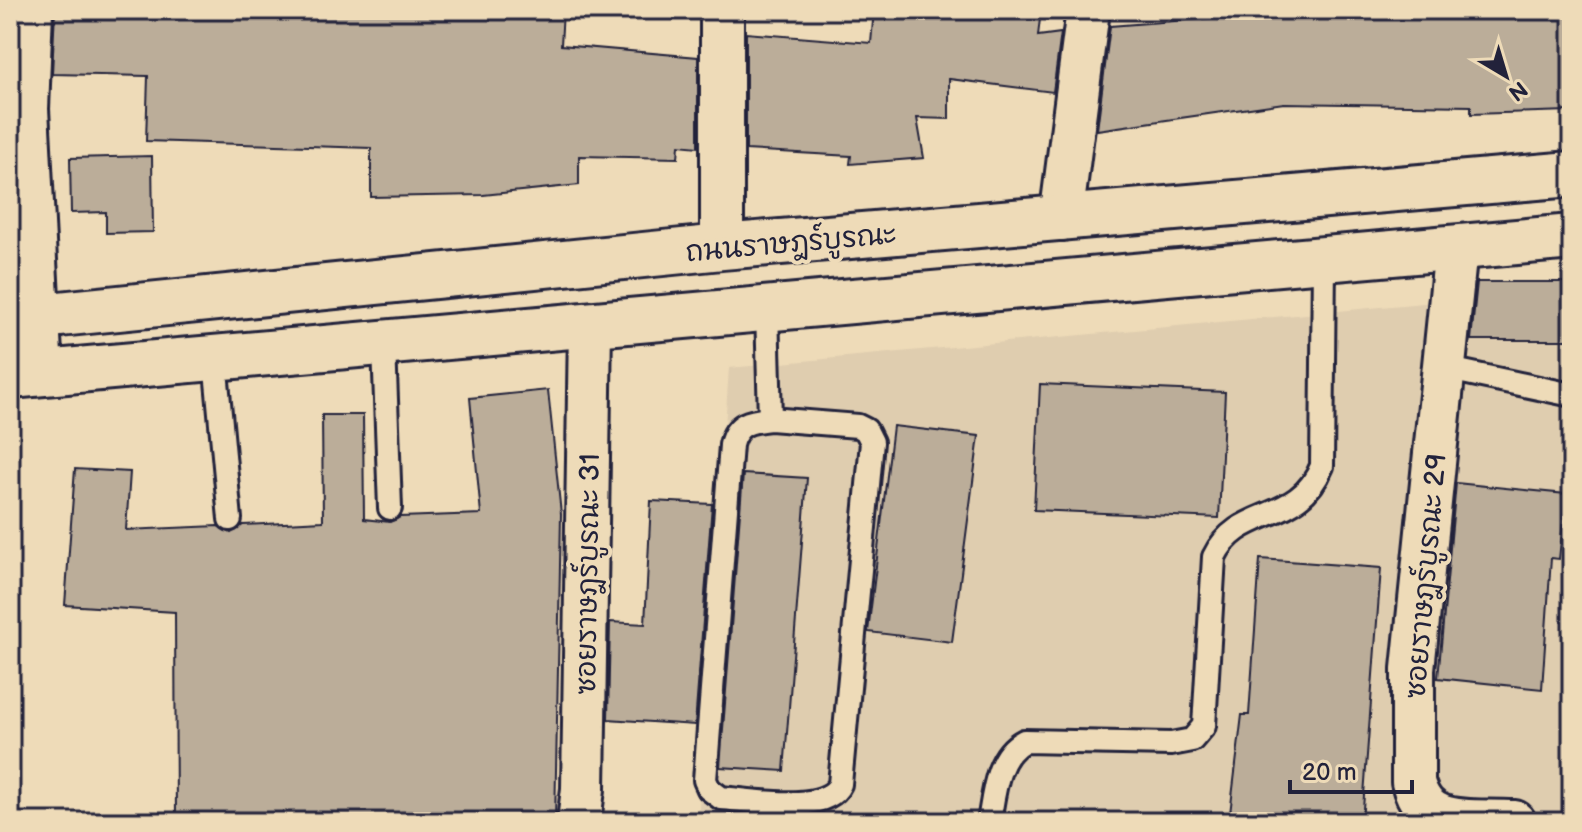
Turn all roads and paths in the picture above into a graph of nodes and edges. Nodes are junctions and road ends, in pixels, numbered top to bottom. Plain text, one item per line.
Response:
1 (31, 10) edge
2 (722, 10) edge
3 (1088, 10) edge
4 (1572, 174) edge
5 (1061, 219) junction
6 (1572, 237) edge
7 (722, 247) junction
8 (1456, 248) junction
9 (1324, 261) junction
10 (767, 310) junction
11 (24, 318) edge
12 (590, 326) junction
13 (384, 346) junction
14 (215, 360) junction
15 (1444, 368) junction
16 (26, 375) edge
17 (1572, 395) edge
18 (770, 419) junction
19 (390, 508) dead end
20 (230, 519) dead end
21 (1446, 820) edge
22 (579, 822) edge
23 (989, 822) edge
24 (1514, 822) edge

1 - 11 street
2 - 7 street
3 - 5 street
4 - 5 main road, ถนนราษฎร์บูรณะ
5 - 7 main road, ถนนราษฎร์บูรณะ
6 - 8 main road
7 - 11 main road, ถนนราษฎร์บูรณะ
8 - 9 main road
8 - 15 street, ซอยราษฎร์บูรณะ 29
9 - 10 main road
9 - 23 lane
10 - 12 main road
10 - 18 lane
11 - 16 street
12 - 13 main road
12 - 22 street, ซอยราษฎร์บูรณะ 31
13 - 14 main road
13 - 19 lane
14 - 16 main road
14 - 20 lane
15 - 17 lane
15 - 21 street, ซอยราษฎร์บูรณะ 29
18 - 18 lane
21 - 24 street, ซอยราษฎร์บูรณะ 29

